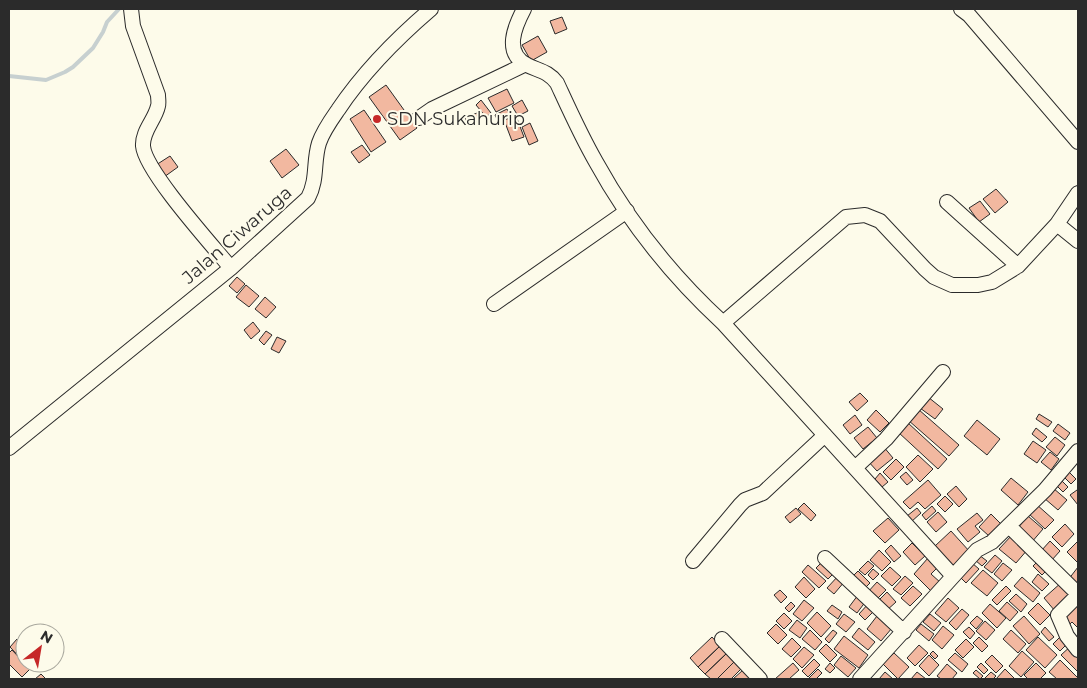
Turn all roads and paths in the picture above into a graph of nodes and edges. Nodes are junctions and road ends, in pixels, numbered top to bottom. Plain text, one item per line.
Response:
1 (131, 9) edge
2 (431, 9) edge
3 (524, 9) edge
4 (961, 9) edge
5 (526, 64) junction
6 (419, 118) dead end
7 (1078, 142) edge
8 (1078, 193) edge
9 (947, 202) dead end
10 (627, 211) junction
11 (1057, 224) junction
12 (1078, 241) edge
13 (1018, 266) junction
14 (230, 268) junction
15 (494, 304) dead end
16 (723, 323) junction
17 (944, 372) dead end
18 (825, 435) junction
19 (9, 448) edge
20 (1078, 452) edge
21 (856, 467) junction
22 (1009, 526) junction
23 (825, 558) dead end
24 (693, 561) dead end
25 (953, 576) junction
26 (904, 632) junction
27 (722, 639) dead end
28 (1078, 650) edge
29 (760, 679) edge
30 (860, 679) edge

1 - 14 street
2 - 14 street, Jalan Ciwaruga
3 - 5 street
4 - 7 street
5 - 6 street
5 - 10 street
8 - 11 street
9 - 13 street
10 - 15 street
10 - 16 street
11 - 12 street
11 - 13 street
13 - 16 street
14 - 19 street, Jalan Ciwaruga
16 - 18 street
17 - 21 street
18 - 21 street
18 - 24 street
20 - 22 street
21 - 25 street
22 - 25 street
22 - 28 street
23 - 26 street
25 - 26 street
26 - 30 street
27 - 29 street

